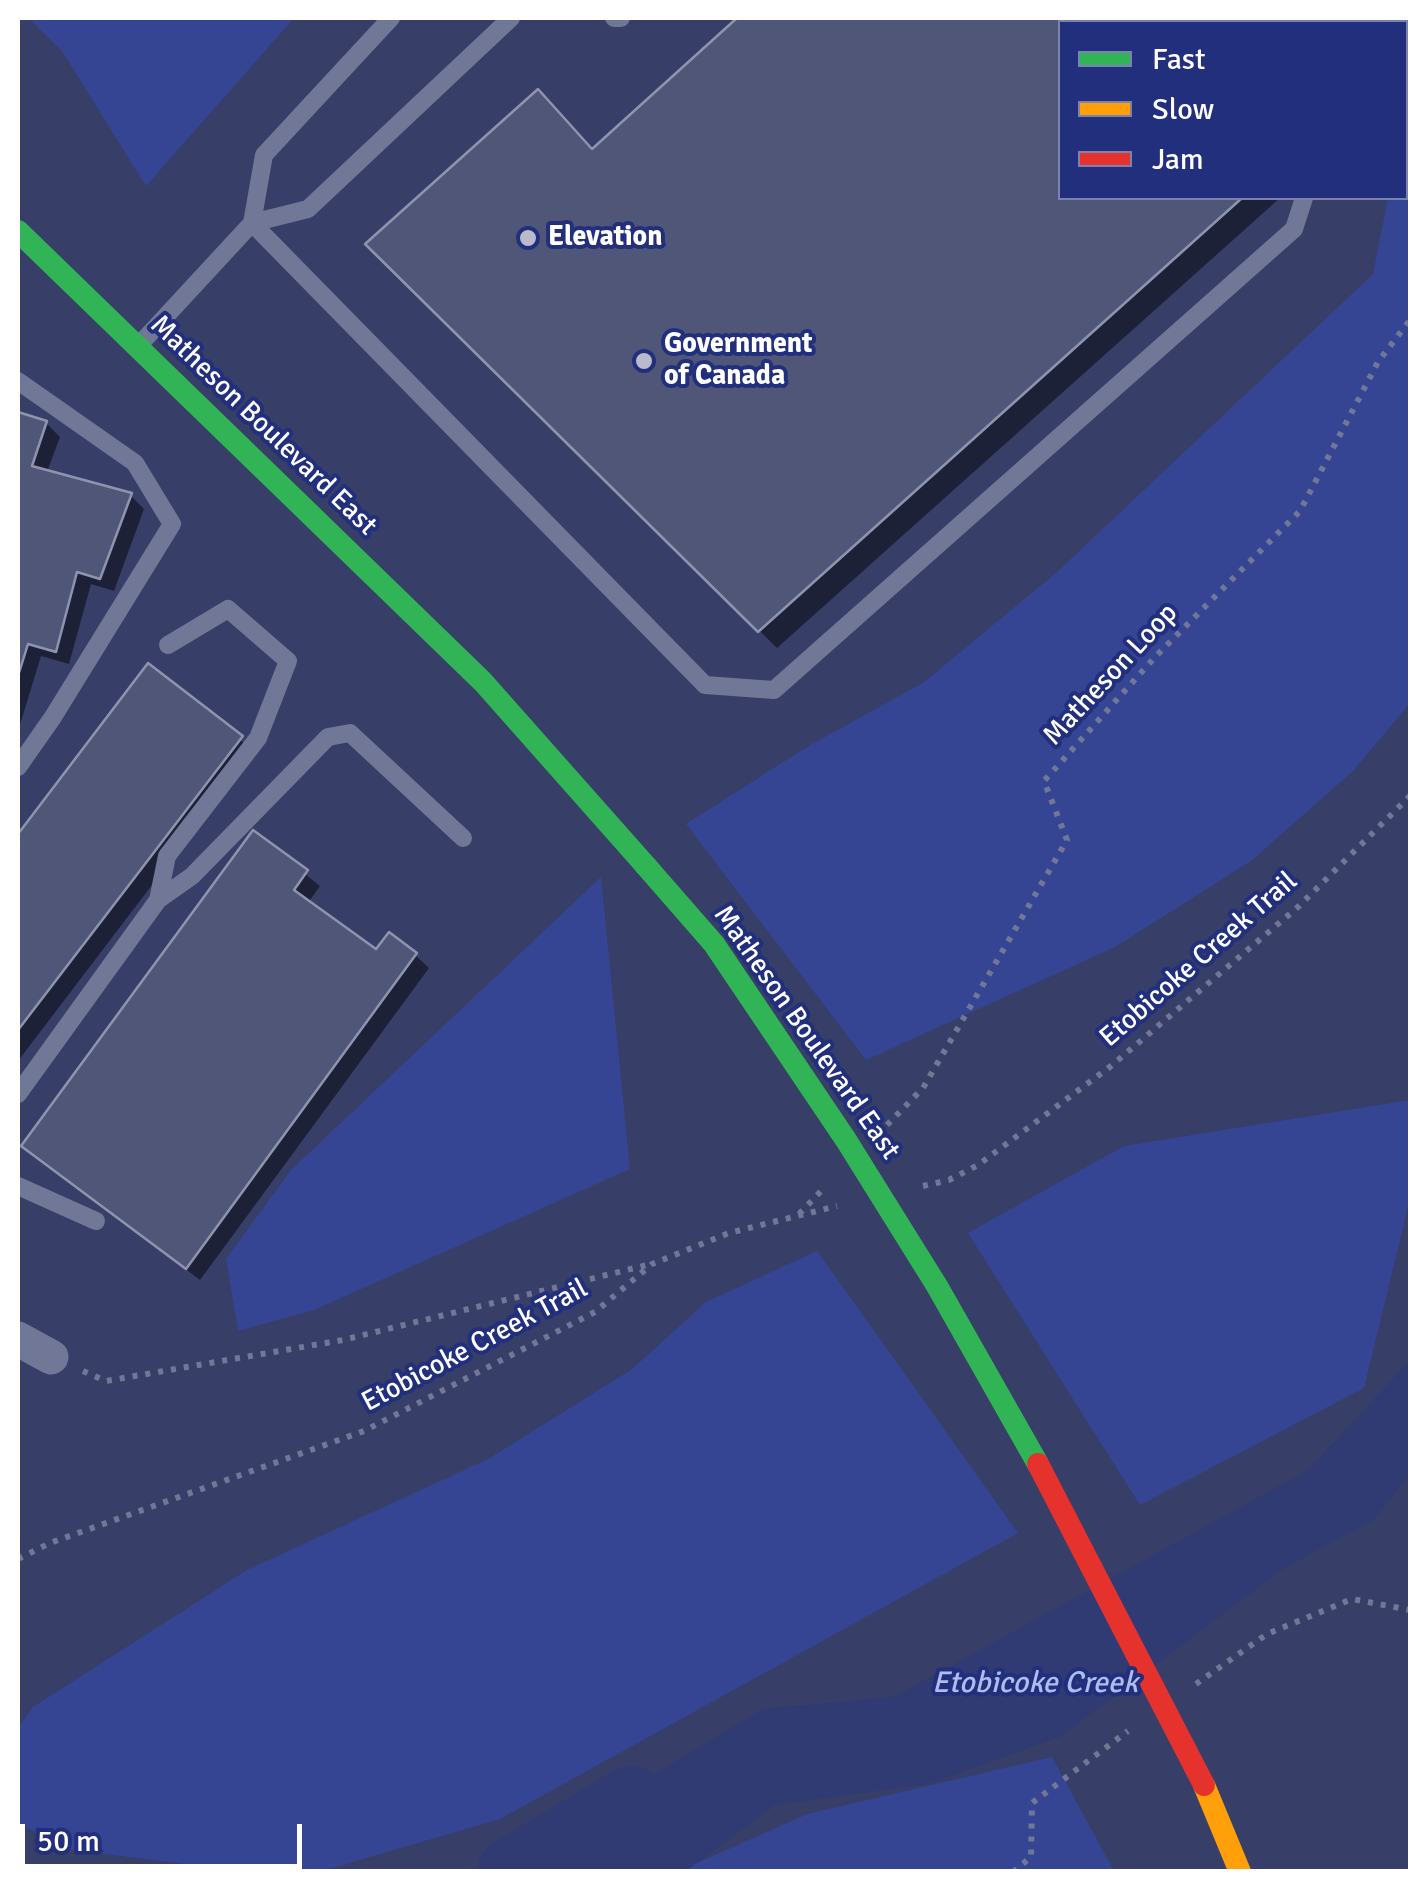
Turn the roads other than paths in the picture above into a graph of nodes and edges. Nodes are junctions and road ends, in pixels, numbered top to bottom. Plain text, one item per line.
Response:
1 (391, 18) edge
2 (511, 18) edge
3 (1303, 200) edge
4 (252, 223) junction
5 (18, 231) edge
6 (137, 347) junction
7 (18, 381) edge
8 (168, 644) dead end
9 (18, 767) edge
10 (462, 838) dead end
11 (158, 900) junction
12 (18, 1094) edge
13 (18, 1186) edge
14 (96, 1220) dead end
15 (18, 1339) edge
16 (51, 1357) road end
17 (1240, 1872) edge

1 - 4 lane
2 - 4 lane
3 - 4 lane
4 - 6 lane
5 - 6 street, Matheson Boulevard East
6 - 17 street, Matheson Boulevard East, bridge
7 - 9 lane
8 - 11 lane
10 - 11 lane
11 - 12 lane
13 - 14 lane
15 - 16 street

